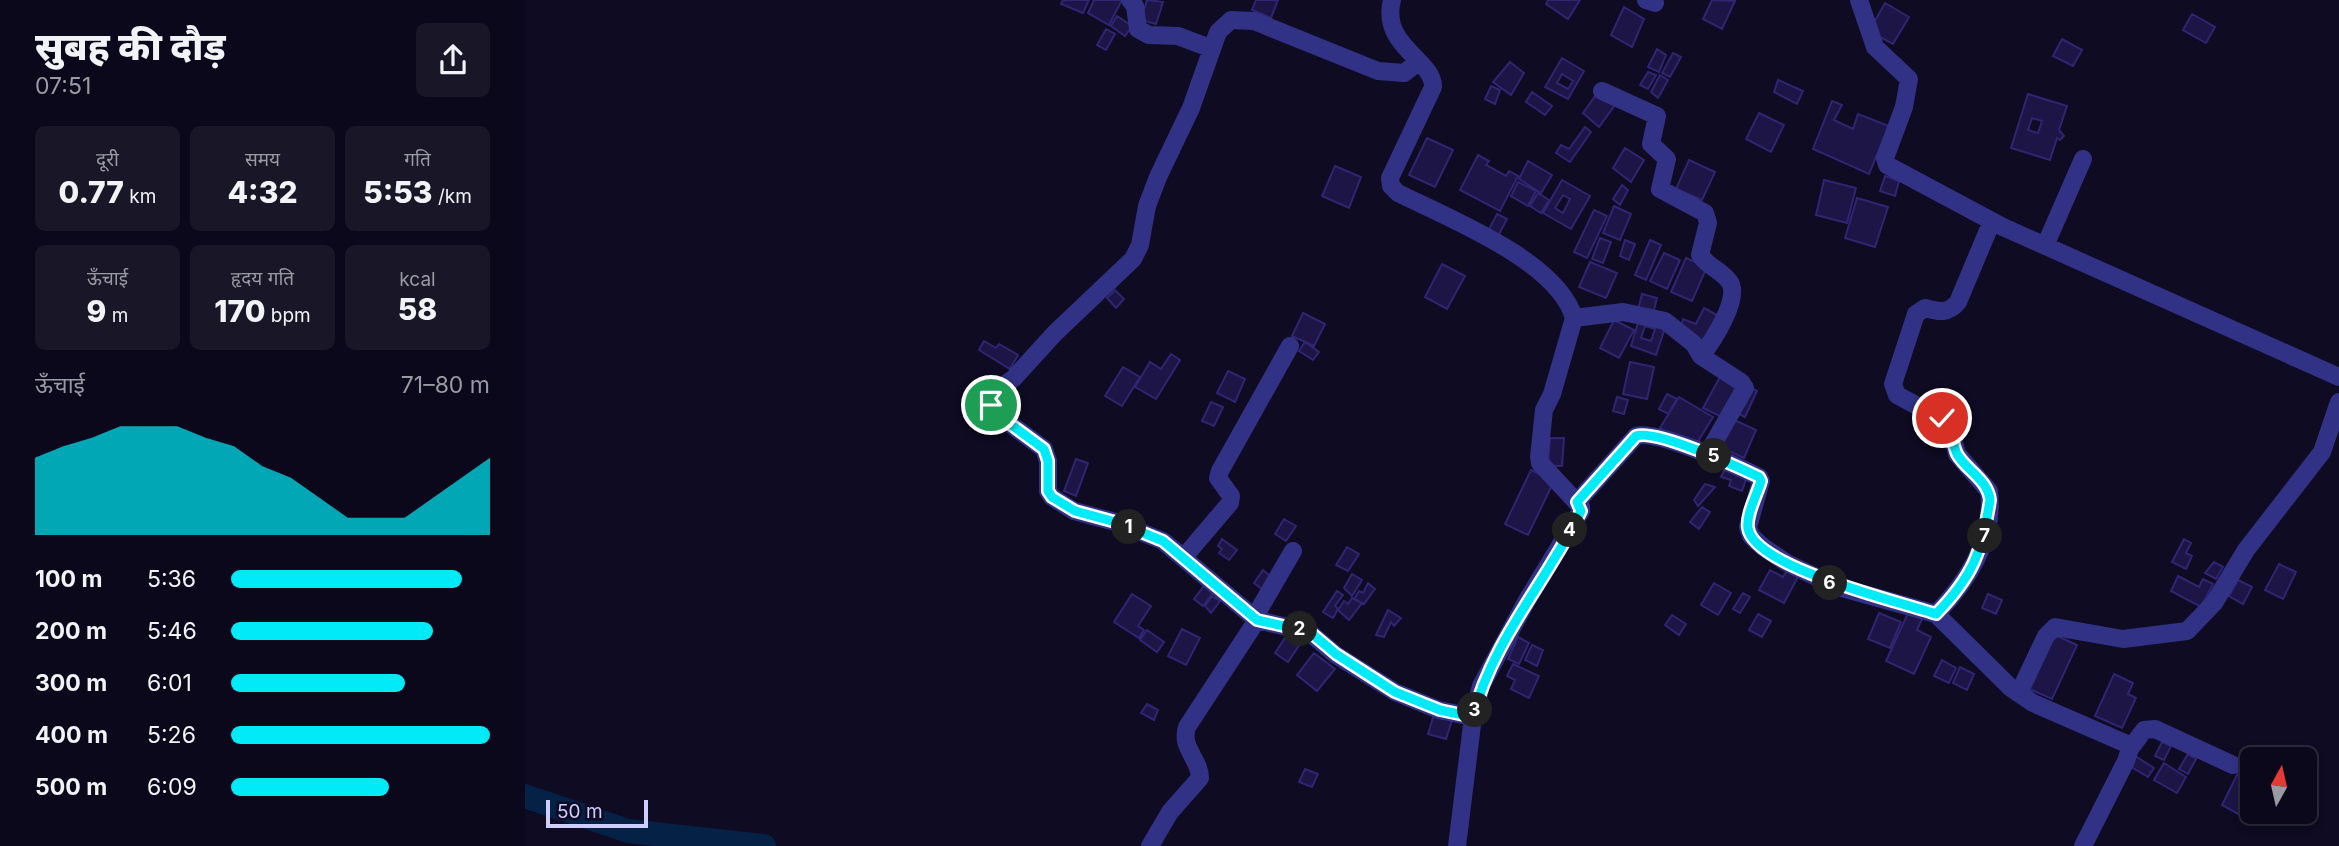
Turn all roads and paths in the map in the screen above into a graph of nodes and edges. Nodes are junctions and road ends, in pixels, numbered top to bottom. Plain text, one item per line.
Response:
1 (1130, 0) edge
2 (1392, 0) edge
3 (1860, 0) edge
4 (1210, 48) junction
5 (1417, 63) junction
6 (1602, 91) dead end
7 (2083, 159) dead end
8 (1992, 221) junction
9 (2045, 246) junction
10 (1574, 318) junction
11 (1290, 346) dead end
12 (1701, 356) junction
13 (2339, 377) edge
14 (2339, 402) edge
15 (1708, 453) junction
16 (1577, 502) junction
17 (1293, 551) dead end
18 (1184, 557) junction
19 (1936, 614) junction
20 (1255, 619) junction
21 (2019, 693) junction
22 (1473, 717) junction
23 (2130, 749) junction
24 (2233, 765) dead end
25 (1150, 846) edge
26 (1457, 846) edge
27 (2083, 846) edge

1 - 4 street
2 - 5 street
3 - 8 street
4 - 5 street
4 - 18 street
5 - 10 street
6 - 12 street
7 - 9 street
8 - 9 street
8 - 19 street
9 - 13 street
10 - 12 street
10 - 16 street
11 - 18 street
12 - 15 street
14 - 21 street
15 - 16 street
15 - 19 street
16 - 22 street
17 - 20 street
18 - 20 street
19 - 21 street
20 - 22 street
20 - 25 street
21 - 23 street
22 - 26 street
23 - 24 street
23 - 27 street

